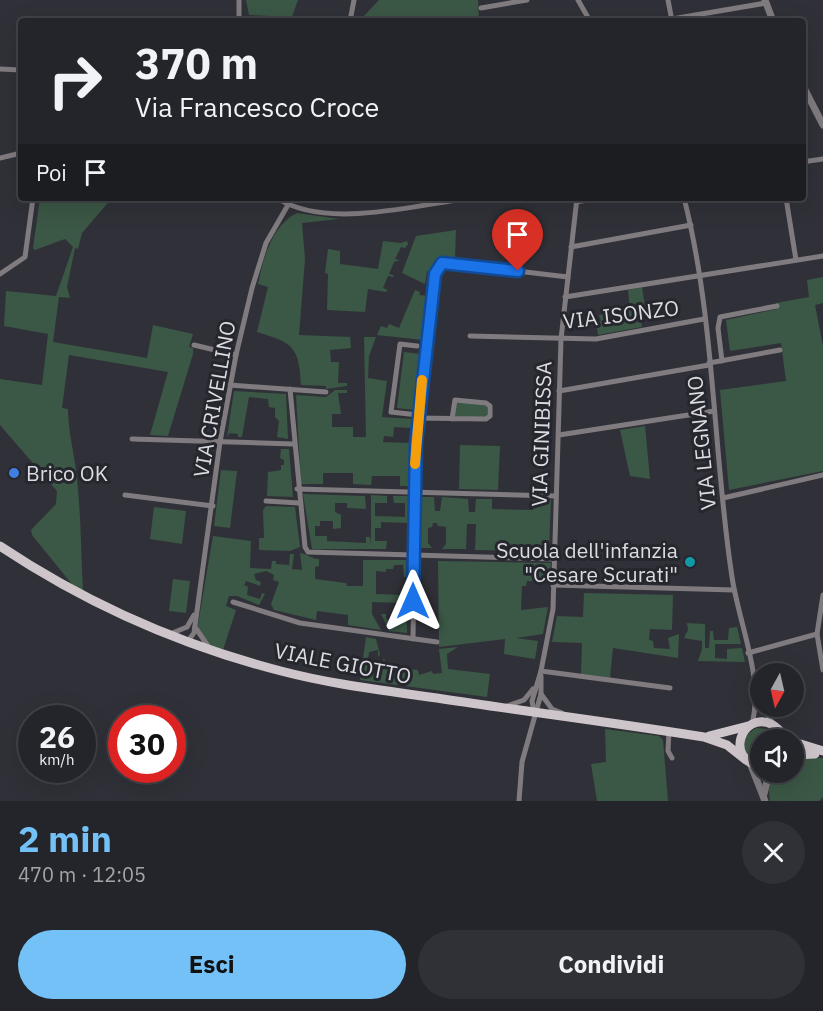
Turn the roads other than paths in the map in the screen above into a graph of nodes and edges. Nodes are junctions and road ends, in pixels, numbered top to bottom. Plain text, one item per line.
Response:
1 (239, 0) edge
2 (354, 0) edge
3 (527, 0) edge
4 (578, 0) edge
5 (668, 0) edge
6 (766, 2) edge
7 (481, 8) dead end
8 (238, 18) edge
9 (351, 18) edge
10 (588, 18) edge
11 (672, 18) edge
12 (682, 18) edge
13 (772, 18) edge
14 (0, 69) edge
15 (18, 70) edge
16 (806, 92) edge
17 (823, 124) edge
18 (18, 154) edge
19 (0, 159) edge
20 (823, 159) edge
21 (806, 161) edge
22 (33, 201) edge
23 (282, 201) edge
24 (290, 201) edge
25 (429, 201) edge
26 (576, 201) edge
27 (685, 201) edge
28 (786, 201) edge
29 (288, 205) junction
30 (691, 225) junction
31 (571, 248) junction
32 (823, 256) edge
33 (796, 260) junction
34 (0, 274) edge
35 (698, 274) junction
36 (568, 277) junction
37 (565, 297) junction
38 (777, 306) dead end
39 (704, 319) junction
40 (470, 336) dead end
41 (561, 339) junction
42 (195, 345) dead end
43 (417, 346) dead end
44 (780, 350) dead end
45 (236, 355) junction
46 (722, 361) junction
47 (709, 364) junction
48 (230, 386) junction
49 (290, 389) junction
50 (559, 391) junction
51 (326, 392) dead end
52 (714, 411) junction
53 (418, 416) junction
54 (452, 419) junction
55 (559, 435) junction
56 (132, 439) dead end
57 (220, 442) junction
58 (293, 444) junction
59 (823, 476) edge
60 (297, 489) junction
61 (415, 491) junction
62 (125, 495) dead end
63 (555, 496) junction
64 (723, 498) junction
65 (266, 501) dead end
66 (299, 503) junction
67 (213, 506) junction
68 (0, 546) edge
69 (413, 556) junction
70 (553, 559) junction
71 (554, 585) junction
72 (734, 590) junction
73 (823, 594) edge
74 (233, 602) dead end
75 (195, 614) junction
76 (194, 626) junction
77 (187, 627) junction
78 (168, 634) junction
79 (817, 634) junction
80 (413, 639) junction
81 (187, 642) junction
82 (437, 642) dead end
83 (212, 650) junction
84 (748, 653) junction
85 (750, 665) edge
86 (823, 670) edge
87 (541, 671) junction
88 (538, 680) junction
89 (670, 688) dead end
90 (541, 694) junction
91 (502, 708) junction
92 (534, 712) junction
93 (571, 717) junction
94 (752, 717) edge
95 (750, 725) junction
96 (775, 729) edge
97 (669, 731) junction
98 (704, 736) junction
99 (804, 745) edge
100 (823, 752) edge
101 (804, 754) edge
102 (672, 758) dead end
103 (748, 761) junction
104 (767, 783) edge
105 (764, 799) edge
106 (519, 801) edge

1 - 8 street
2 - 9 street
3 - 7 street
4 - 10 street
5 - 11 street
6 - 12 street
6 - 13 street
14 - 15 street
16 - 17 street
18 - 19 street
20 - 21 street
22 - 34 street
23 - 29 street
24 - 29 street, VIA CRIVELLINO
25 - 29 street
26 - 31 street, VIA GINIBISSA
27 - 30 street, VIA LEGNANO
28 - 33 street
29 - 45 street, VIA CRIVELLINO
30 - 31 street
30 - 35 street, VIA LEGNANO
31 - 36 street, VIA GINIBISSA
32 - 33 street
33 - 35 street
35 - 37 street
35 - 39 street, VIA LEGNANO
36 - 37 street, VIA GINIBISSA
36 - 53 street
37 - 41 street, VIA GINIBISSA
38 - 46 street
39 - 41 street, VIA ISONZO
39 - 47 street, VIA LEGNANO
40 - 41 street, VIA ISONZO
41 - 50 street, VIA GINIBISSA
42 - 45 street
43 - 53 street
44 - 46 street
45 - 48 street, VIA CRIVELLINO
46 - 47 street
47 - 50 street
47 - 52 street, VIA LEGNANO
48 - 49 street
48 - 57 street, VIA CRIVELLINO
49 - 51 street
49 - 58 street
50 - 55 street, VIA GINIBISSA
52 - 55 street
52 - 64 street, VIA LEGNANO
53 - 54 street
53 - 61 street
54 - 54 street
55 - 63 street, VIA GINIBISSA
56 - 57 street
57 - 58 street
57 - 67 street, VIA CRIVELLINO
58 - 60 street
59 - 64 street
60 - 61 street
60 - 66 street
61 - 63 street
61 - 69 street
62 - 67 street
63 - 70 street, VIA GINIBISSA
64 - 72 street, VIA LEGNANO
65 - 66 street
66 - 69 street
67 - 75 street, VIA CRIVELLINO
68 - 78 main road, VIALE GIOTTO
69 - 70 street
69 - 80 street
70 - 71 street, VIA GINIBISSA
71 - 72 street
71 - 87 street, VIA GINIBISSA
72 - 84 street, VIA LEGNANO
73 - 79 street
74 - 80 street
75 - 76 street, VIA CRIVELLINO
75 - 77 street, VIA CRIVELLINO
76 - 81 street, VIA CRIVELLINO
76 - 83 street
77 - 78 street
77 - 81 street
78 - 81 main road, VIALE GIOTTO
79 - 84 street
79 - 86 street
80 - 82 street
81 - 83 main road, VIALE GIOTTO
83 - 91 main road, VIALE GIOTTO
84 - 85 street, VIA LEGNANO
87 - 88 street, VIA GINIBISSA
87 - 89 street
87 - 90 street, VIA GINIBISSA
88 - 91 street, VIA GINIBISSA
88 - 92 street, VIA GINIBISSA
90 - 92 street, VIA GINIBISSA
90 - 93 street
91 - 92 main road, VIALE GIOTTO
92 - 93 main road, VIALE GIOTTO
92 - 106 street
93 - 97 main road, VIALE GIOTTO
94 - 95 street, VIA LEGNANO
95 - 96 main road, VIALE GIOTTO
95 - 98 main road, VIALE GIOTTO
95 - 103 main road
97 - 98 main road, VIALE GIOTTO
97 - 102 street
98 - 103 main road, VIALE GIOTTO
99 - 100 main road
100 - 101 main road
103 - 105 street
104 - 105 street

